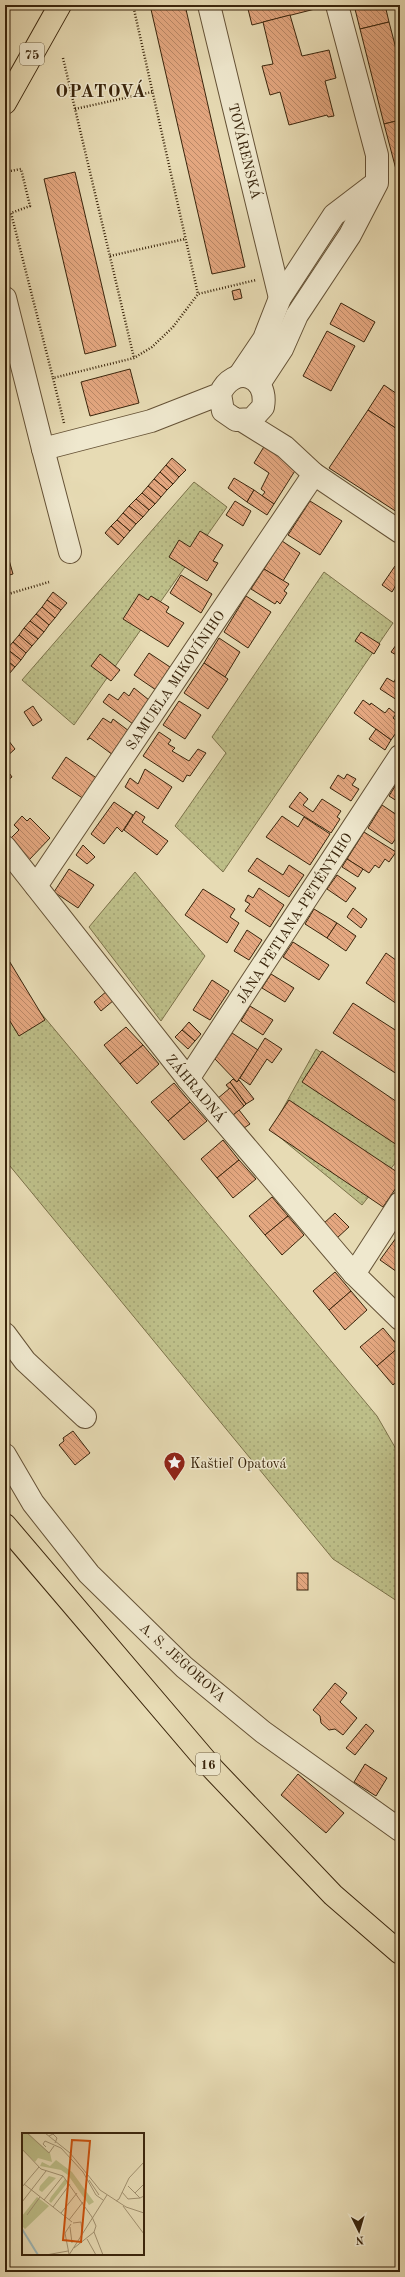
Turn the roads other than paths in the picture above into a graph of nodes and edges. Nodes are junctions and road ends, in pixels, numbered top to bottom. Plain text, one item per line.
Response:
1 (60, 5) edge
2 (209, 5) edge
3 (326, 5) edge
4 (337, 5) edge
5 (362, 97) junction
6 (5, 103) edge
7 (377, 183) junction
8 (5, 298) edge
9 (280, 298) junction
10 (249, 380) junction
11 (222, 403) junction
12 (264, 407) junction
13 (243, 421) junction
14 (285, 447) junction
15 (44, 449) junction
16 (314, 474) junction
17 (400, 532) edge
18 (70, 552) dead end
19 (400, 756) edge
20 (5, 846) edge
21 (36, 886) junction
22 (188, 1079) junction
23 (400, 1203) edge
24 (354, 1274) junction
25 (400, 1319) edge
26 (5, 1334) edge
27 (85, 1417) dead end
28 (5, 1455) edge
29 (5, 1525) edge
30 (400, 1830) edge
31 (400, 1953) edge

1 - 6 main road, 75
2 - 9 street, TOVÁRENSKÁ
3 - 5 street
4 - 5 street
5 - 7 street
7 - 9 street
7 - 10 street
8 - 15 street
9 - 10 street
10 - 11 street
10 - 12 street
11 - 13 street
11 - 15 street
12 - 13 street
12 - 14 street
13 - 14 street
14 - 16 street
15 - 18 street
16 - 17 street
16 - 21 street, SAMUELA MIKOVÍNIHO
19 - 22 street, JÁNA PETIANA-PETÉNYIHO
20 - 21 street, ZÁHRADNÁ
21 - 22 street, ZÁHRADNÁ
22 - 24 street, ZÁHRADNÁ
23 - 24 street
24 - 25 street, ZÁHRADNÁ
26 - 27 street
28 - 30 street, A. S. JEGOROVA
29 - 31 main road, 16

